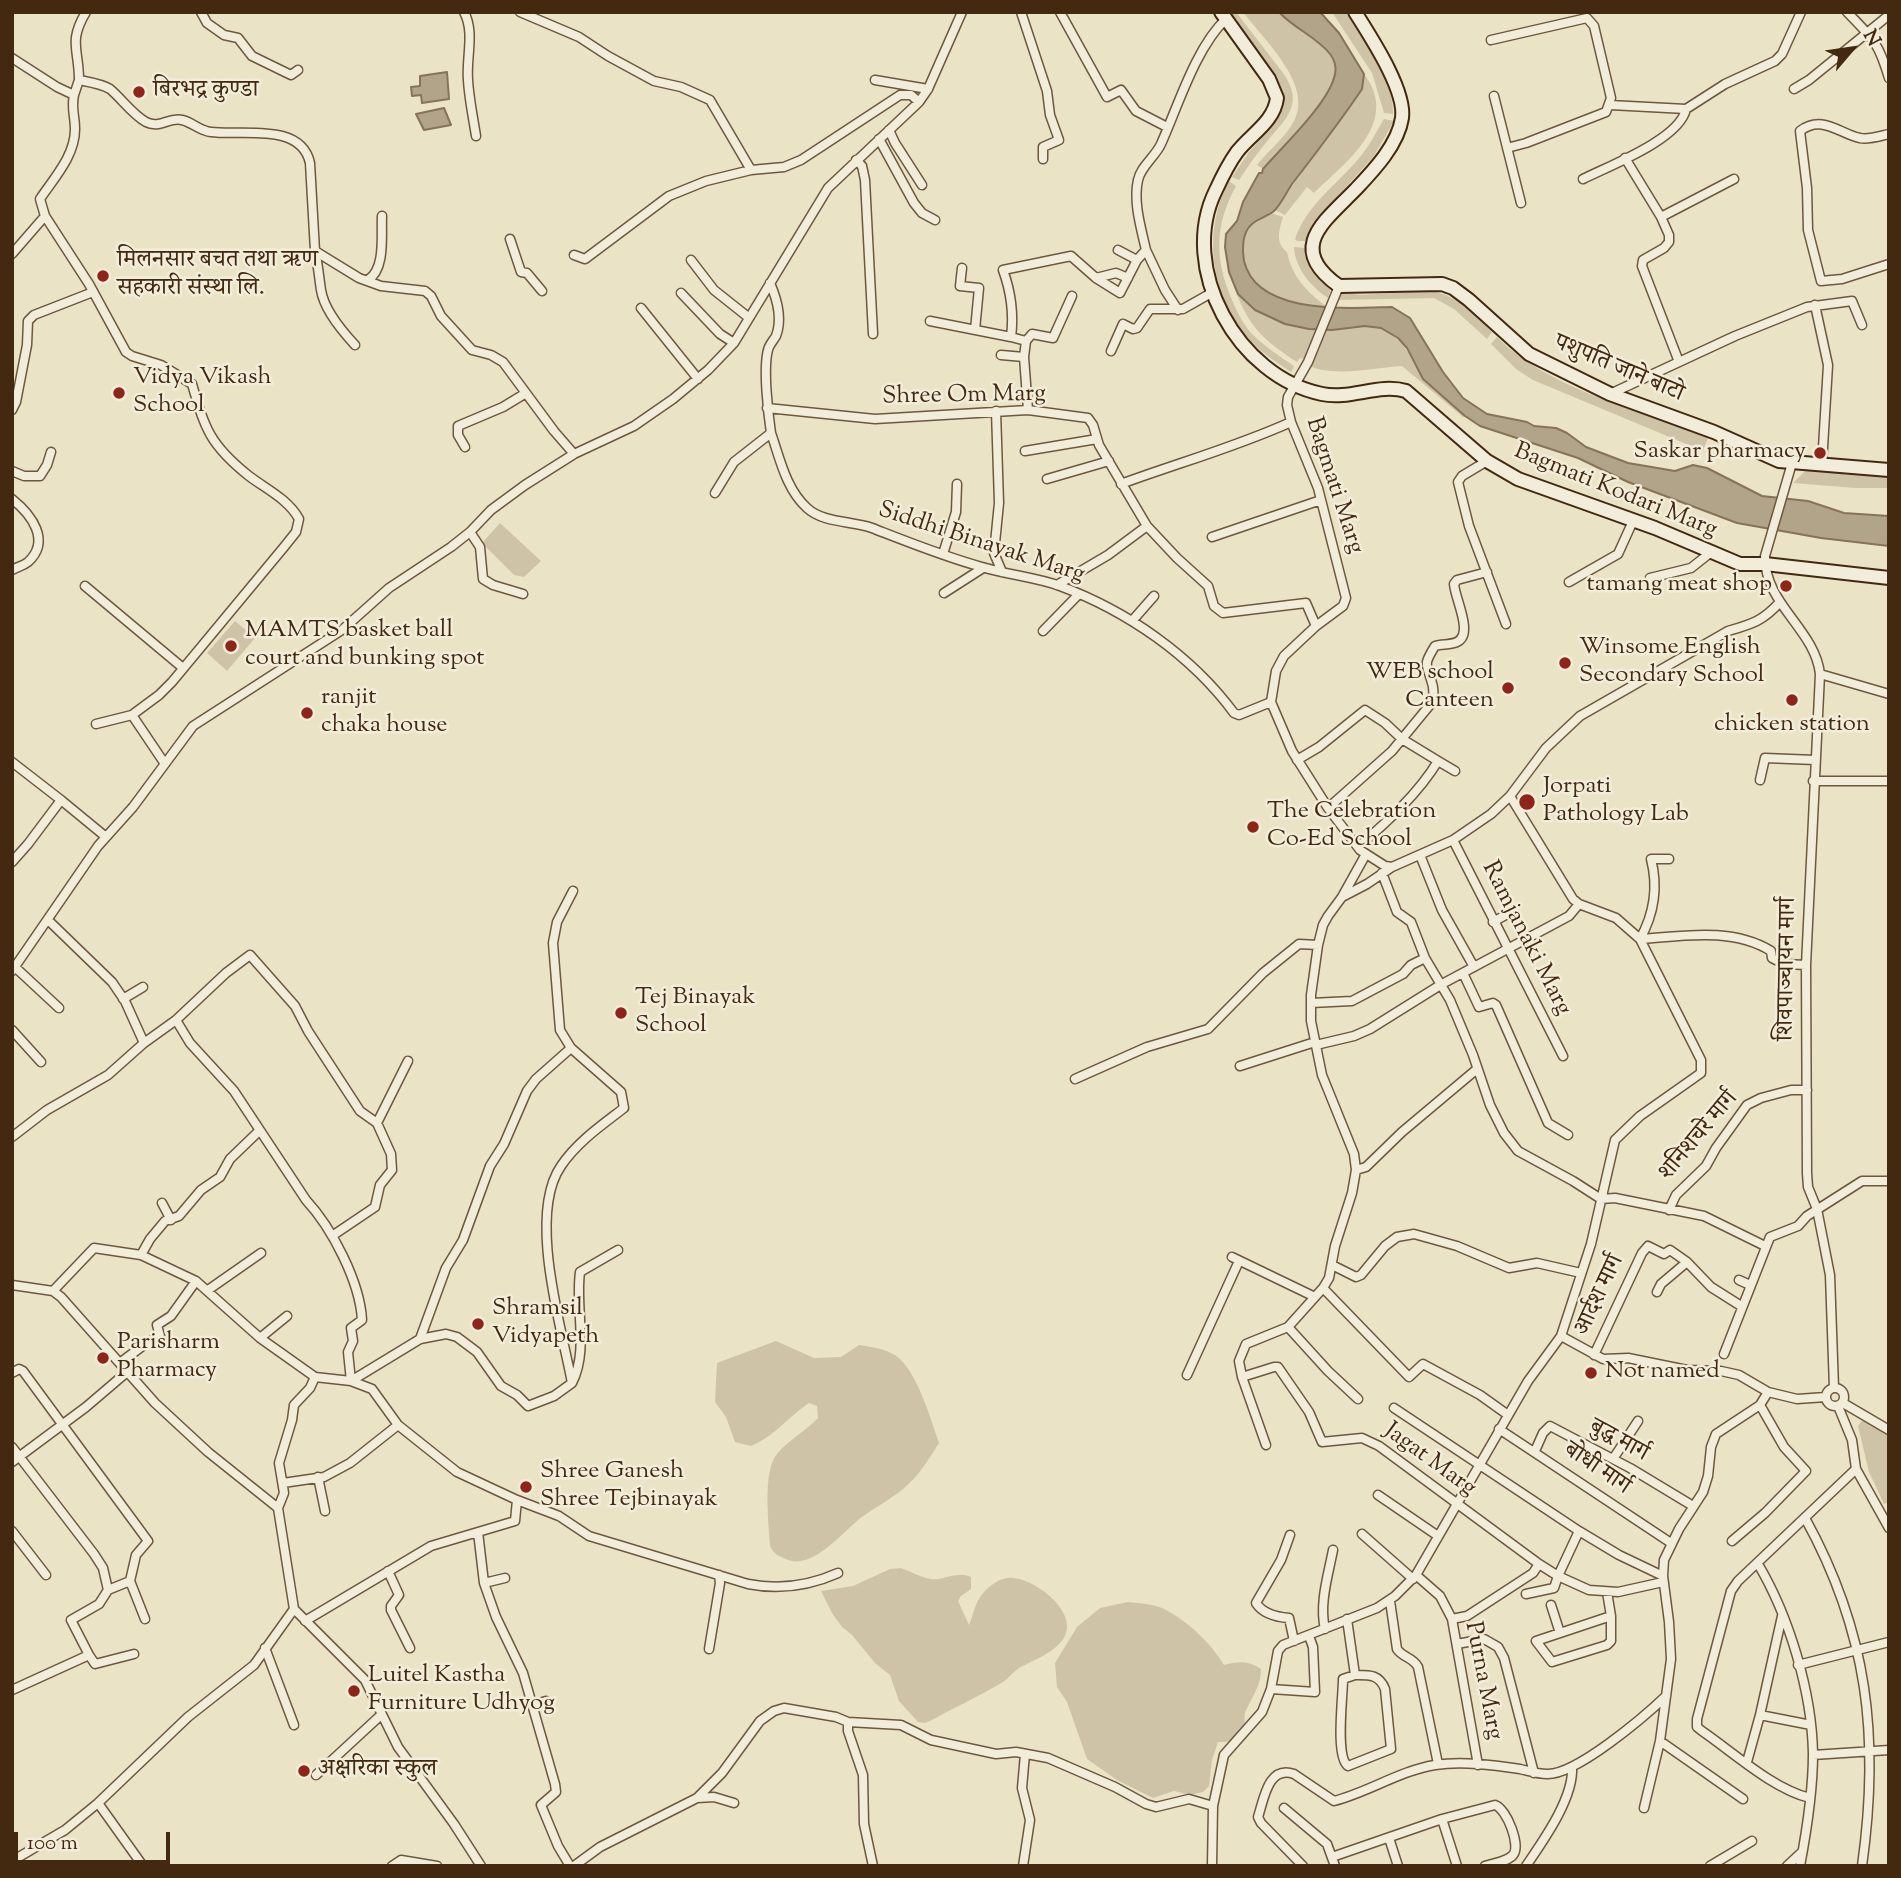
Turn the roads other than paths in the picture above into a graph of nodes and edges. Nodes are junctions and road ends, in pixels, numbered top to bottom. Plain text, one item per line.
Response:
1 (86, 12) edge
2 (201, 12) edge
3 (476, 12) edge
4 (522, 12) edge
5 (962, 12) edge
6 (1021, 12) edge
7 (1060, 12) edge
8 (1355, 12) edge
9 (1801, 12) edge
10 (1847, 12) edge
11 (465, 14) edge
12 (1889, 15) edge
13 (1224, 16) edge
14 (1868, 32) junction
15 (1491, 40) dead end
16 (12, 58) edge
17 (298, 70) dead end
18 (1889, 78) edge
19 (79, 80) junction
20 (875, 80) dead end
21 (928, 89) junction
22 (1794, 89) dead end
23 (74, 95) junction
24 (1494, 96) dead end
25 (919, 102) junction
26 (1610, 105) junction
27 (1686, 109) junction
28 (1167, 127) junction
29 (889, 130) junction
30 (1889, 135) edge
31 (476, 136) dead end
32 (879, 139) junction
33 (1507, 148) junction
34 (1625, 158) junction
35 (1043, 159) dead end
36 (856, 160) junction
37 (751, 170) junction
38 (1734, 178) dead end
39 (1583, 179) dead end
40 (922, 185) dead end
41 (1521, 203) dead end
42 (45, 216) junction
43 (382, 216) dead end
44 (1661, 217) junction
45 (935, 220) dead end
46 (510, 239) dead end
47 (1118, 250) dead end
48 (1146, 250) junction
49 (315, 251) junction
50 (12, 254) edge
51 (574, 256) dead end
52 (691, 260) dead end
53 (1138, 260) junction
54 (1889, 264) edge
55 (962, 268) dead end
56 (1096, 278) junction
57 (1128, 278) junction
58 (368, 281) junction
59 (770, 283) junction
60 (1339, 286) junction
61 (542, 291) dead end
62 (93, 292) junction
63 (1213, 292) junction
64 (681, 293) dead end
65 (1072, 296) dead end
66 (1815, 305) junction
67 (641, 309) dead end
68 (1178, 310) junction
69 (748, 317) junction
70 (930, 321) dead end
71 (1862, 326) dead end
72 (975, 330) junction
73 (873, 334) dead end
74 (1011, 337) junction
75 (1027, 341) junction
76 (734, 343) junction
77 (355, 345) dead end
78 (1111, 351) dead end
79 (1001, 355) dead end
80 (1024, 357) junction
81 (1679, 362) junction
82 (698, 379) junction
83 (1295, 384) junction
84 (526, 393) junction
85 (1610, 394) junction
86 (767, 408) junction
87 (12, 410) edge
88 (1028, 410) junction
89 (996, 411) junction
90 (1292, 422) junction
91 (771, 433) junction
92 (1097, 439) junction
93 (465, 447) dead end
94 (1025, 451) dead end
95 (51, 452) dead end
96 (573, 454) junction
97 (1109, 461) junction
98 (1487, 461) junction
99 (1792, 463) junction
100 (1822, 464) junction
101 (1889, 470) edge
102 (12, 471) edge
103 (1047, 479) dead end
104 (957, 484) dead end
105 (1121, 484) junction
106 (715, 493) dead end
107 (12, 499) edge
108 (1321, 500) junction
109 (1633, 521) junction
110 (1147, 526) junction
111 (470, 532) junction
112 (1212, 537) dead end
113 (1710, 552) junction
114 (943, 554) junction
115 (1765, 564) junction
116 (983, 568) junction
117 (12, 570) edge
118 (1002, 572) junction
119 (1487, 572) junction
120 (1650, 579) dead end
121 (1889, 579) edge
122 (1569, 582) dead end
123 (1058, 585) junction
124 (85, 586) dead end
125 (944, 593) dead end
126 (523, 594) dead end
127 (1079, 594) junction
128 (1154, 596) dead end
129 (1780, 602) junction
130 (1132, 621) junction
131 (1506, 624) dead end
132 (1316, 626) junction
133 (1043, 631) dead end
134 (183, 668) junction
135 (1820, 674) junction
136 (1889, 694) edge
137 (1271, 702) junction
138 (132, 716) junction
139 (96, 723) dead end
140 (1402, 739) junction
141 (1297, 760) junction
142 (1815, 760) junction
143 (1438, 761) junction
144 (12, 762) edge
145 (165, 764) junction
146 (1455, 771) dead end
147 (1760, 780) dead end
148 (1814, 780) junction
149 (1889, 781) edge
150 (1510, 796) junction
151 (61, 800) junction
152 (1328, 808) junction
153 (106, 836) junction
154 (1453, 840) junction
155 (1358, 847) junction
156 (1366, 854) junction
157 (1420, 855) junction
158 (1669, 859) dead end
159 (12, 862) edge
160 (1392, 867) junction
161 (1382, 873) junction
162 (573, 891) dead end
163 (1342, 897) junction
164 (1580, 904) junction
165 (1511, 912) dead end
166 (48, 919) junction
167 (1493, 922) junction
168 (1640, 939) junction
169 (1318, 946) junction
170 (1508, 949) junction
171 (1425, 958) junction
172 (1806, 965) junction
173 (1474, 967) junction
174 (14, 969) edge
175 (1463, 974) junction
176 (1442, 984) junction
177 (143, 988) dead end
178 (123, 999) junction
179 (1311, 1003) junction
180 (59, 1008) dead end
181 (176, 1020) junction
182 (12, 1030) edge
183 (144, 1043) junction
184 (1315, 1044) junction
185 (571, 1048) junction
186 (1563, 1056) dead end
187 (408, 1061) dead end
188 (41, 1062) dead end
189 (1240, 1066) dead end
190 (1477, 1069) junction
191 (1075, 1079) dead end
192 (1807, 1090) junction
193 (377, 1123) junction
194 (260, 1131) junction
195 (1567, 1135) dead end
196 (12, 1137) edge
197 (1356, 1170) junction
198 (1889, 1181) edge
199 (1601, 1199) junction
200 (162, 1203) dead end
201 (1817, 1209) junction
202 (1669, 1210) junction
203 (171, 1220) junction
204 (332, 1236) junction
205 (1765, 1246) junction
206 (618, 1250) dead end
207 (261, 1253) dead end
208 (141, 1255) junction
209 (1687, 1262) junction
210 (1332, 1265) junction
211 (1581, 1273) junction
212 (1739, 1280) dead end
213 (196, 1281) junction
214 (12, 1285) edge
215 (1750, 1285) junction
216 (1323, 1288) junction
217 (1662, 1288) dead end
218 (208, 1290) junction
219 (53, 1291) junction
220 (1315, 1297) junction
221 (1741, 1306) junction
222 (287, 1316) dead end
223 (1288, 1327) junction
224 (1561, 1336) junction
225 (260, 1338) junction
226 (421, 1339) junction
227 (1724, 1354) dead end
228 (1594, 1355) junction
229 (120, 1363) junction
230 (127, 1372) junction
231 (12, 1373) edge
232 (1187, 1374) dead end
233 (315, 1377) junction
234 (1242, 1377) junction
235 (351, 1381) junction
236 (572, 1383) junction
237 (1835, 1388) junction
238 (1768, 1392) junction
239 (1826, 1397) junction
240 (1358, 1399) dead end
241 (1841, 1404) junction
242 (1760, 1405) junction
243 (1394, 1408) dead end
244 (1508, 1415) junction
245 (1639, 1421) dead end
246 (63, 1424) junction
247 (398, 1425) junction
248 (1499, 1429) junction
249 (1889, 1430) edge
250 (1266, 1445) dead end
251 (12, 1447) edge
252 (1535, 1451) junction
253 (1613, 1459) junction
254 (16, 1460) edge
255 (1480, 1464) junction
256 (1856, 1469) junction
257 (318, 1477) junction
258 (284, 1483) junction
259 (1378, 1495) dead end
260 (517, 1500) junction
261 (1455, 1504) junction
262 (1693, 1506) junction
263 (278, 1508) junction
264 (325, 1511) dead end
265 (1805, 1518) junction
266 (1889, 1528) edge
267 (12, 1531) edge
268 (1579, 1531) junction
269 (478, 1532) junction
270 (1362, 1534) dead end
271 (1290, 1535) dead end
272 (1438, 1536) junction
273 (1732, 1541) dead end
274 (1671, 1543) junction
275 (1333, 1550) dead end
276 (1539, 1564) junction
277 (1758, 1564) junction
278 (388, 1571) junction
279 (838, 1573) dead end
280 (46, 1575) dead end
281 (719, 1575) junction
282 (1558, 1576) junction
283 (1414, 1577) junction
284 (505, 1578) dead end
285 (1663, 1579) junction
286 (130, 1581) junction
287 (484, 1583) junction
288 (108, 1590) junction
289 (1607, 1592) junction
290 (1525, 1594) dead end
291 (1390, 1601) junction
292 (1550, 1605) dead end
293 (294, 1609) junction
294 (1783, 1615) junction
295 (1611, 1616) junction
296 (145, 1619) dead end
297 (1347, 1619) junction
298 (1451, 1619) junction
299 (305, 1621) junction
300 (1325, 1629) junction
301 (1560, 1633) junction
302 (1309, 1636) junction
303 (1294, 1641) junction
304 (1889, 1642) edge
305 (1457, 1644) junction
306 (265, 1648) junction
307 (410, 1648) dead end
308 (709, 1649) dead end
309 (1857, 1651) junction
310 (134, 1654) dead end
311 (89, 1655) junction
312 (1798, 1665) junction
313 (1355, 1675) junction
314 (1271, 1689) junction
315 (12, 1690) edge
316 (1666, 1696) junction
317 (546, 1701) dead end
318 (533, 1705) junction
319 (381, 1715) junction
320 (1760, 1715) junction
321 (848, 1722) junction
322 (294, 1725) dead end
323 (1811, 1725) junction
324 (1660, 1741) junction
325 (1889, 1750) edge
326 (1871, 1751) junction
327 (1025, 1754) junction
328 (1813, 1755) junction
329 (1747, 1762) junction
330 (1438, 1765) junction
331 (1478, 1765) junction
332 (1572, 1767) junction
333 (1534, 1773) junction
334 (316, 1775) dead end
335 (697, 1798) junction
336 (1810, 1798) junction
337 (1743, 1799) dead end
338 (98, 1803) junction
339 (734, 1803) dead end
340 (1213, 1806) junction
341 (1284, 1808) dead end
342 (1644, 1808) dead end
343 (1442, 1819) junction
344 (1389, 1838) junction
345 (1752, 1841) dead end
346 (1802, 1852) junction
347 (12, 1861) edge
348 (1333, 1861) edge
349 (142, 1865) edge
350 (392, 1866) edge
351 (437, 1866) edge
352 (481, 1866) edge
353 (572, 1866) edge
354 (873, 1866) edge
355 (1023, 1866) edge
356 (1212, 1866) edge
357 (1303, 1866) edge
358 (1398, 1866) edge
359 (1457, 1866) edge
360 (1485, 1866) edge
361 (1526, 1866) edge
362 (1710, 1866) edge
363 (1787, 1866) edge
364 (1800, 1866) edge
365 (1862, 1866) edge

1 - 19 street
2 - 17 street
3 - 11 street
4 - 37 street
5 - 21 street
6 - 35 street
7 - 28 street
8 - 60 main road
9 - 27 street
10 - 14 street
11 - 31 street
12 - 14 street
13 - 28 street
13 - 63 main road, Bagmati Kodari Marg
14 - 18 street
14 - 22 street
15 - 26 street
16 - 23 street
19 - 23 street
19 - 49 street
20 - 21 street
21 - 25 street
23 - 42 street
24 - 33 street
25 - 29 street
25 - 37 street
26 - 27 street
26 - 33 street
27 - 34 street
28 - 48 street
29 - 32 street
29 - 40 street
30 - 54 street
32 - 36 street
32 - 45 street
33 - 41 street
34 - 39 street
34 - 44 street
36 - 59 street
36 - 73 street
37 - 51 street
38 - 44 street
42 - 50 street
42 - 62 street
43 - 58 street
44 - 81 street
46 - 61 street
47 - 53 street
48 - 53 street
48 - 68 street
49 - 58 street
49 - 77 street
52 - 69 street
53 - 57 street
55 - 72 street
56 - 57 street
56 - 57 street
56 - 74 street
58 - 84 street
59 - 69 street
59 - 86 street, Siddhi Binayak Marg
60 - 83 street
60 - 85 main road, पशुपति जाने बाटो
62 - 87 street
62 - 134 street
63 - 68 street
63 - 83 main road, Bagmati Kodari Marg
64 - 76 street
65 - 75 street
66 - 71 street
66 - 81 street
66 - 100 street
67 - 82 street
68 - 78 street
69 - 76 street
70 - 72 street
72 - 74 street
74 - 75 street
75 - 80 street
76 - 82 street
79 - 80 street
80 - 88 street
81 - 85 street
82 - 96 street
83 - 90 street, Bagmati Marg
83 - 98 main road, Bagmati Kodari Marg
84 - 93 street
84 - 96 street
85 - 99 main road, पशुपति जाने बाटो
86 - 89 street, Shree Om Marg
86 - 91 street, Siddhi Binayak Marg
88 - 89 street, Shree Om Marg
88 - 92 street, Shree Om Marg
89 - 118 street
90 - 105 street
90 - 108 street, Bagmati Marg
91 - 106 street
91 - 114 street, Siddhi Binayak Marg
92 - 94 street
92 - 97 street, Shree Om Marg
95 - 102 street
96 - 111 street
97 - 103 street
97 - 105 street, Shree Om Marg
98 - 109 main road, Bagmati Kodari Marg
98 - 119 street
99 - 100 main road, पशुपति जाने बाटो
99 - 115 street
100 - 101 main road, पशुपति जाने बाटो
104 - 114 street
105 - 110 street, Shree Om Marg
107 - 117 street
108 - 112 street
108 - 132 street, Bagmati Marg
109 - 113 main road, Bagmati Kodari Marg
109 - 122 street
110 - 123 street
110 - 132 street, Shree Om Marg
111 - 126 street
111 - 145 street
113 - 115 main road, Bagmati Kodari Marg
113 - 120 street
114 - 116 street, Siddhi Binayak Marg
115 - 121 main road, Bagmati Kodari Marg
115 - 129 street, शिवपाञ्चायन मार्ग
116 - 118 street, Siddhi Binayak Marg
116 - 125 street
118 - 123 street, Siddhi Binayak Marg
119 - 131 street
119 - 140 street
123 - 127 street, Siddhi Binayak Marg
124 - 134 street
127 - 130 street, Siddhi Binayak Marg
127 - 133 street
128 - 130 street
129 - 135 street, शिवपाञ्चायन मार्ग
129 - 150 street, Ramjanaki Marg
130 - 137 street, Siddhi Binayak Marg
132 - 137 street, Bagmati Marg
134 - 138 street
135 - 136 street
135 - 142 street, शिवपाञ्चायन मार्ग
137 - 141 street
138 - 139 street
138 - 145 street
140 - 141 street
140 - 143 street
140 - 152 street
141 - 152 street
142 - 147 street
142 - 148 street, शिवपाञ्चायन मार्ग
143 - 146 street
143 - 155 street
144 - 151 street
145 - 153 street
148 - 149 street
148 - 172 street, शिवपाञ्चायन मार्ग
150 - 154 street, Ramjanaki Marg
150 - 164 street
151 - 153 street
151 - 159 street
152 - 155 street
153 - 166 street
154 - 157 street, Ramjanaki Marg
154 - 167 street, Ramjanaki Marg
155 - 156 street
156 - 160 street
156 - 163 street
157 - 160 street, Ramjanaki Marg
157 - 173 street
158 - 168 street
160 - 161 street, Ramjanaki Marg
161 - 163 street, Ramjanaki Marg
161 - 171 street
162 - 185 street
163 - 169 street, Ramjanaki Marg
164 - 168 street
164 - 170 street
165 - 167 street
166 - 174 street
166 - 178 street
167 - 170 street, Ramjanaki Marg
168 - 172 street
168 - 199 street
169 - 179 street, Ramjanaki Marg
169 - 191 street
170 - 173 street
170 - 186 street, Ramjanaki Marg
171 - 176 street
171 - 179 street
172 - 192 street, शिवपाञ्चायन मार्ग
173 - 175 street
174 - 180 street
175 - 176 street
175 - 195 street
176 - 184 street
176 - 190 street
177 - 178 street
178 - 183 street
179 - 184 street, Ramjanaki Marg
181 - 183 street
181 - 193 street
181 - 194 street
182 - 188 street
183 - 196 street
184 - 189 street
184 - 197 street, Ramjanaki Marg
185 - 226 street
185 - 236 street
187 - 193 street
190 - 197 street
190 - 199 street
192 - 201 street, शिवपाञ्चायन मार्ग
192 - 202 street, शनिशचरे मार्ग
193 - 204 street
194 - 203 street
194 - 204 street
197 - 210 street, Ramjanaki Marg
198 - 201 street
199 - 202 street
199 - 211 street
200 - 203 street
201 - 205 street
201 - 237 street, शिवपाञ्चायन मार्ग
202 - 205 street
203 - 208 street
204 - 235 street
205 - 215 street
206 - 236 street
207 - 218 street
208 - 213 street
208 - 219 street
209 - 217 street
209 - 221 street
209 - 228 street, आर्दश मार्ग
210 - 211 street
210 - 216 street, Ramjanaki Marg
211 - 224 street
212 - 215 street
213 - 218 street
213 - 229 street
214 - 219 street
215 - 221 street
216 - 220 street, Ramjanaki Marg
216 - 244 street
218 - 225 street
219 - 229 street
220 - 223 street, Ramjanaki Marg
220 - 232 street
221 - 227 street
222 - 225 street
223 - 234 street, Ramjanaki Marg
223 - 240 street
224 - 228 street
224 - 244 street
225 - 233 street
226 - 235 street
226 - 236 street
228 - 238 street
229 - 230 street
230 - 246 street
230 - 263 street
231 - 246 street
233 - 235 street
233 - 258 street
234 - 250 street, Ramjanaki Marg
234 - 261 street, Jagat Marg
235 - 247 street
237 - 239 street
237 - 241 street
238 - 239 street
238 - 242 street
239 - 241 street
241 - 249 street
241 - 256 street
242 - 262 street
242 - 273 street
243 - 255 street
244 - 248 street
245 - 253 street
246 - 254 street
246 - 286 street
247 - 257 street
247 - 260 street
248 - 252 street, बोधी मार्ग
248 - 255 street
251 - 254 street
252 - 253 street, बुद्ध मार्ग
252 - 274 street, बोधी मार्ग
253 - 262 street, बुद्ध मार्ग
254 - 288 street
255 - 261 street
255 - 268 street
256 - 265 street
256 - 266 street
257 - 258 street
257 - 264 street
258 - 263 street
259 - 272 street
260 - 269 street
260 - 281 street
261 - 272 street
261 - 276 street, Jagat Marg
262 - 274 street
263 - 293 street
265 - 277 street
265 - 309 street
267 - 280 street
268 - 282 street
268 - 285 street
269 - 278 street
269 - 287 street
270 - 283 street, Purna Marg
271 - 303 street
272 - 283 street
274 - 285 street
275 - 300 street
276 - 282 street, Jagat Marg
276 - 298 street
277 - 294 street
277 - 329 street
278 - 299 street
278 - 307 street
279 - 281 street
281 - 308 street
282 - 289 street, Jagat Marg
282 - 290 street
283 - 291 street
283 - 298 street, Purna Marg
284 - 287 street
285 - 289 street, Jagat Marg
285 - 316 street
286 - 288 street
286 - 296 street
287 - 318 street
288 - 311 street
289 - 295 street
291 - 297 street
291 - 330 street
292 - 301 street
293 - 299 street
293 - 306 street
294 - 312 street
294 - 320 street
295 - 301 street
295 - 301 street
297 - 300 street
297 - 313 street
298 - 305 street, Purna Marg
299 - 319 street
300 - 302 street
302 - 303 street
302 - 314 street
303 - 314 street
304 - 309 street
305 - 331 street, Purna Marg
305 - 333 street
306 - 322 street
306 - 338 street
309 - 312 street
309 - 326 street
310 - 311 street
311 - 315 street
312 - 323 street
313 - 313 street
314 - 340 street
316 - 324 street
316 - 332 street
317 - 318 street
318 - 353 street
319 - 334 street
319 - 352 street
320 - 323 street
320 - 329 street
321 - 327 street
321 - 335 street
321 - 354 street
323 - 328 street
324 - 337 street
324 - 342 street
325 - 326 street
326 - 328 street
326 - 365 street
327 - 340 street
327 - 355 street
328 - 336 street
329 - 336 street
330 - 331 street
330 - 357 street
331 - 333 street
332 - 333 street
332 - 361 street
335 - 339 street
335 - 353 street
336 - 346 street
338 - 347 street
338 - 349 street
340 - 356 street
341 - 348 street
343 - 344 street
343 - 359 street
343 - 360 street
344 - 348 street
344 - 358 street
345 - 362 street
346 - 363 street
346 - 364 street
350 - 351 street

